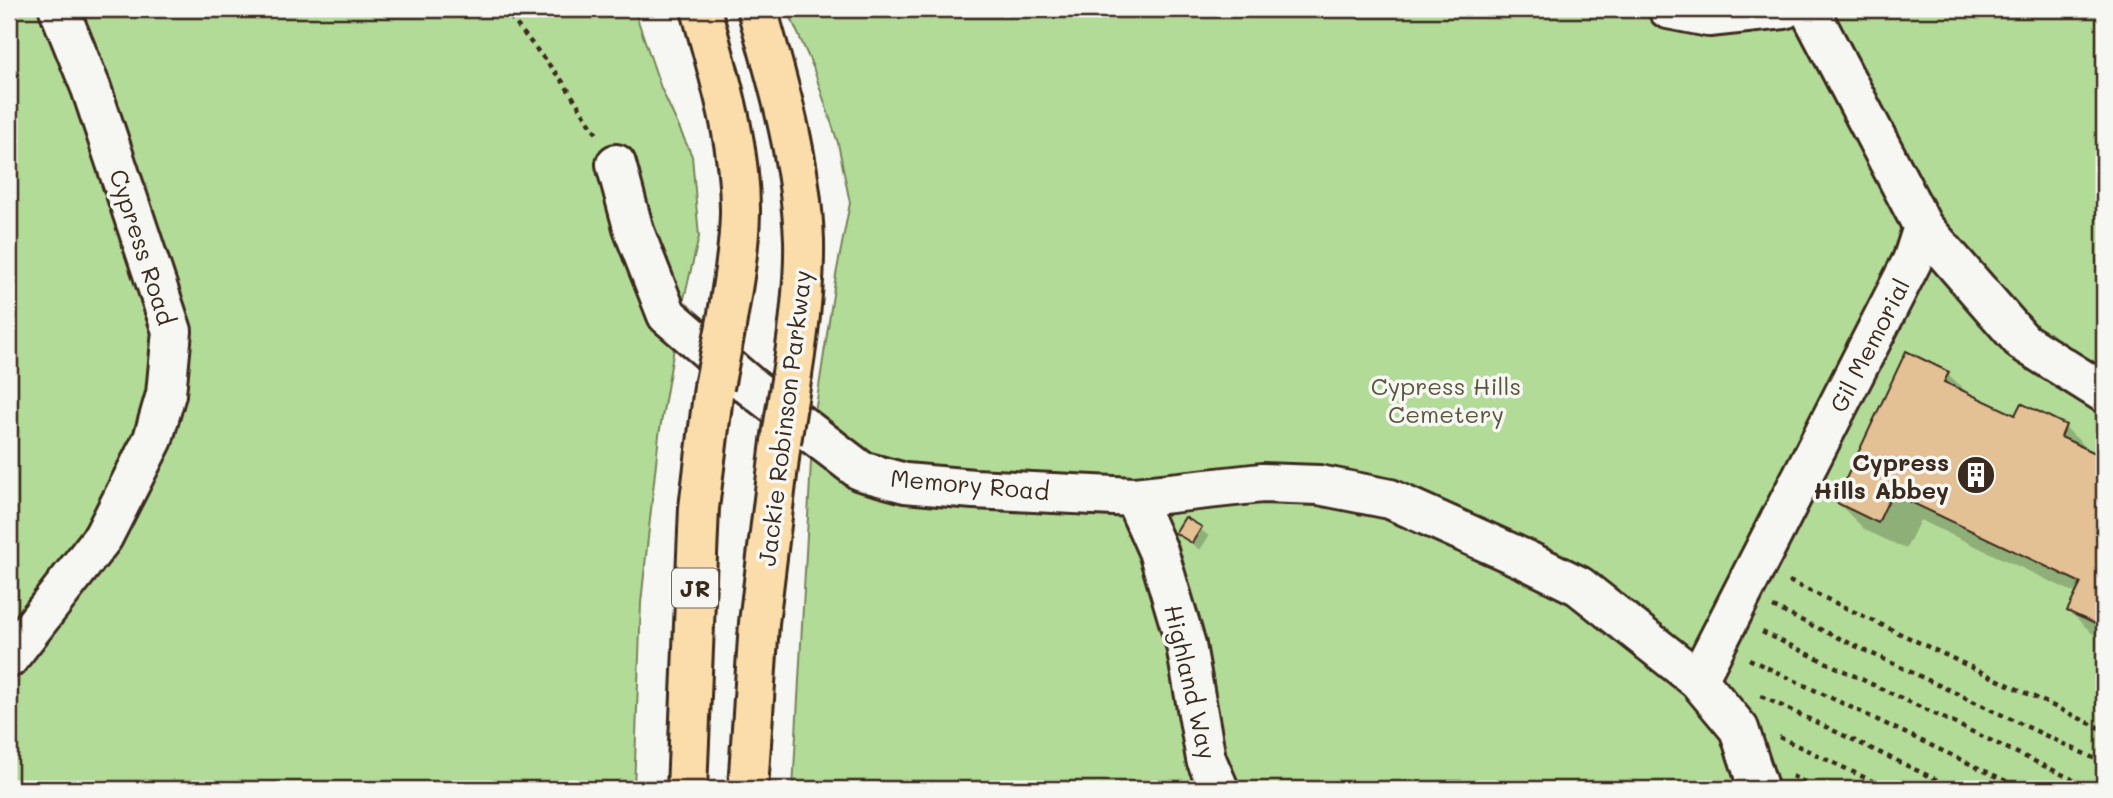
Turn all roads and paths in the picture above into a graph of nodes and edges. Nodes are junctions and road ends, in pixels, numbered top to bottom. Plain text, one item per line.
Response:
1 (59, 9) edge
2 (504, 9) edge
3 (701, 9) edge
4 (757, 9) edge
5 (1668, 9) edge
6 (1784, 9) edge
7 (1809, 9) edge
8 (616, 164) joint
9 (1923, 227) junction
10 (732, 386) junction
11 (2104, 393) edge
12 (1134, 497) junction
13 (1736, 604) junction
14 (9, 658) edge
15 (1698, 680) junction
16 (1754, 692) dead end
17 (2104, 730) edge
18 (1775, 735) dead end
19 (2104, 763) edge
20 (687, 789) edge
21 (748, 789) edge
22 (1219, 789) edge
23 (1756, 789) edge
24 (1889, 789) edge
25 (1956, 789) edge
26 (2024, 789) edge
27 (2093, 789) edge

1 - 14 lane, Cypress Road
2 - 8 path
3 - 10 highway, JR, bridge
4 - 21 highway, Jackie Robinson Parkway, bridge
5 - 6 lane
7 - 9 lane
8 - 10 lane, Memory Road
9 - 11 lane
9 - 13 lane, Gil Memorial
10 - 12 lane, Memory Road
10 - 20 highway, JR
12 - 15 lane, Memory Road
12 - 22 lane, Highland Way
13 - 15 lane, Gil Memorial
13 - 17 path
13 - 19 path
13 - 26 path
13 - 27 path
15 - 23 lane, Memory Road
16 - 25 path
18 - 24 path

